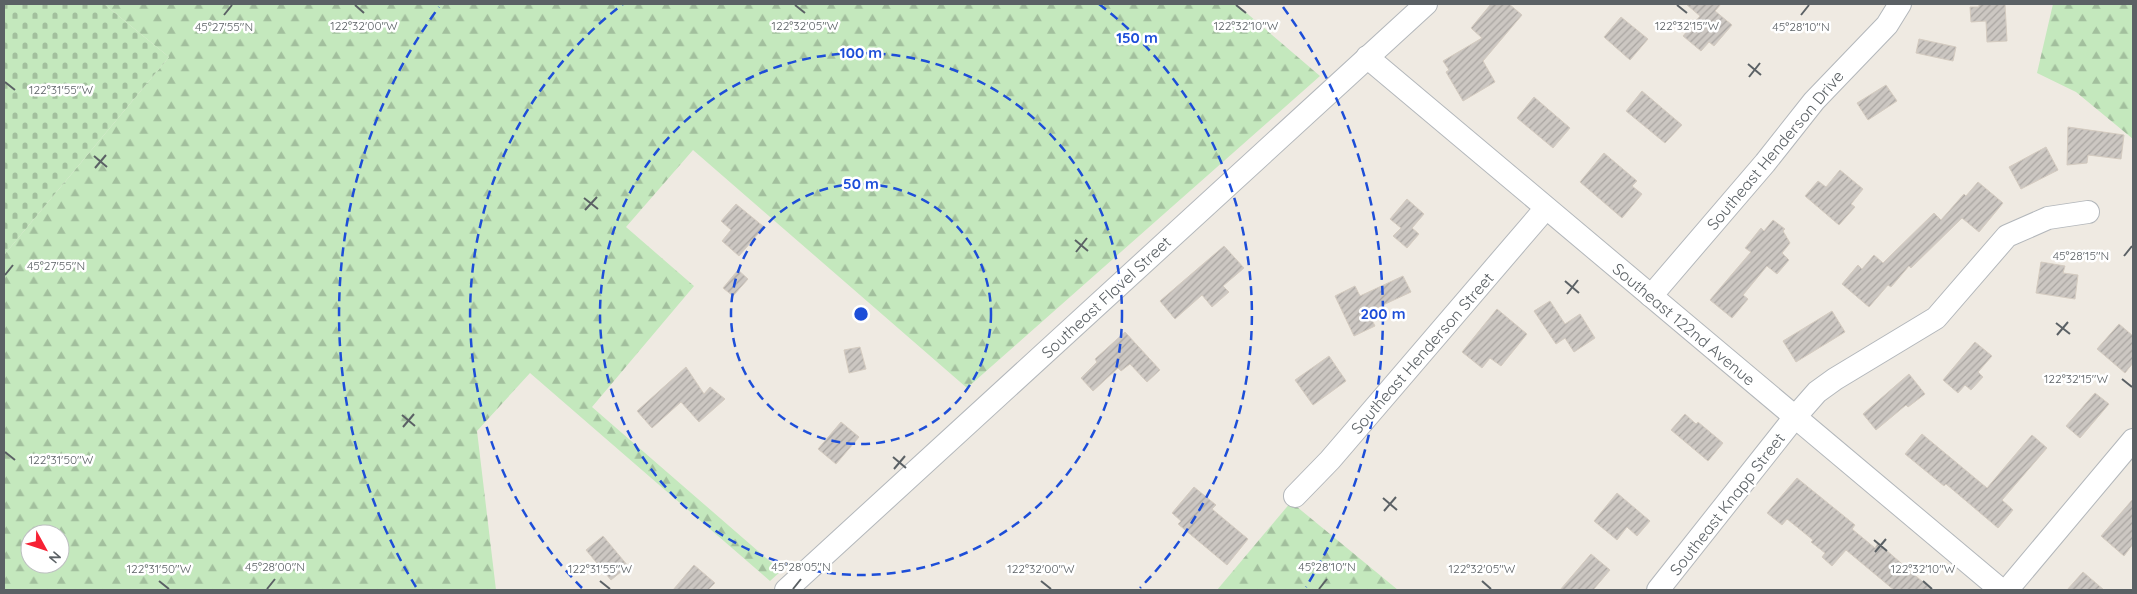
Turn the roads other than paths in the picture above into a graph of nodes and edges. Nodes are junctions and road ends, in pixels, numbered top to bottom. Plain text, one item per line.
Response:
1 (1426, 4) edge
2 (1900, 4) edge
3 (1368, 57) junction
4 (1546, 208) junction
5 (2088, 212) dead end
6 (1651, 296) junction
7 (1795, 417) junction
8 (2133, 440) edge
9 (1295, 496) dead end
10 (786, 590) edge
11 (1658, 590) edge
12 (2001, 590) edge
13 (2007, 590) edge

1 - 3 street, Southeast Flavel Street
2 - 6 street, Southeast Henderson Drive
3 - 4 street, Southeast 122nd Avenue
3 - 10 street, Southeast Flavel Street
4 - 6 street, Southeast 122nd Avenue
4 - 9 street, Southeast Henderson Street
5 - 7 street, Southeast Knapp Street
6 - 7 street, Southeast 122nd Avenue
7 - 11 street, Southeast Knapp Street
7 - 12 street, Southeast 122nd Avenue
8 - 13 street

